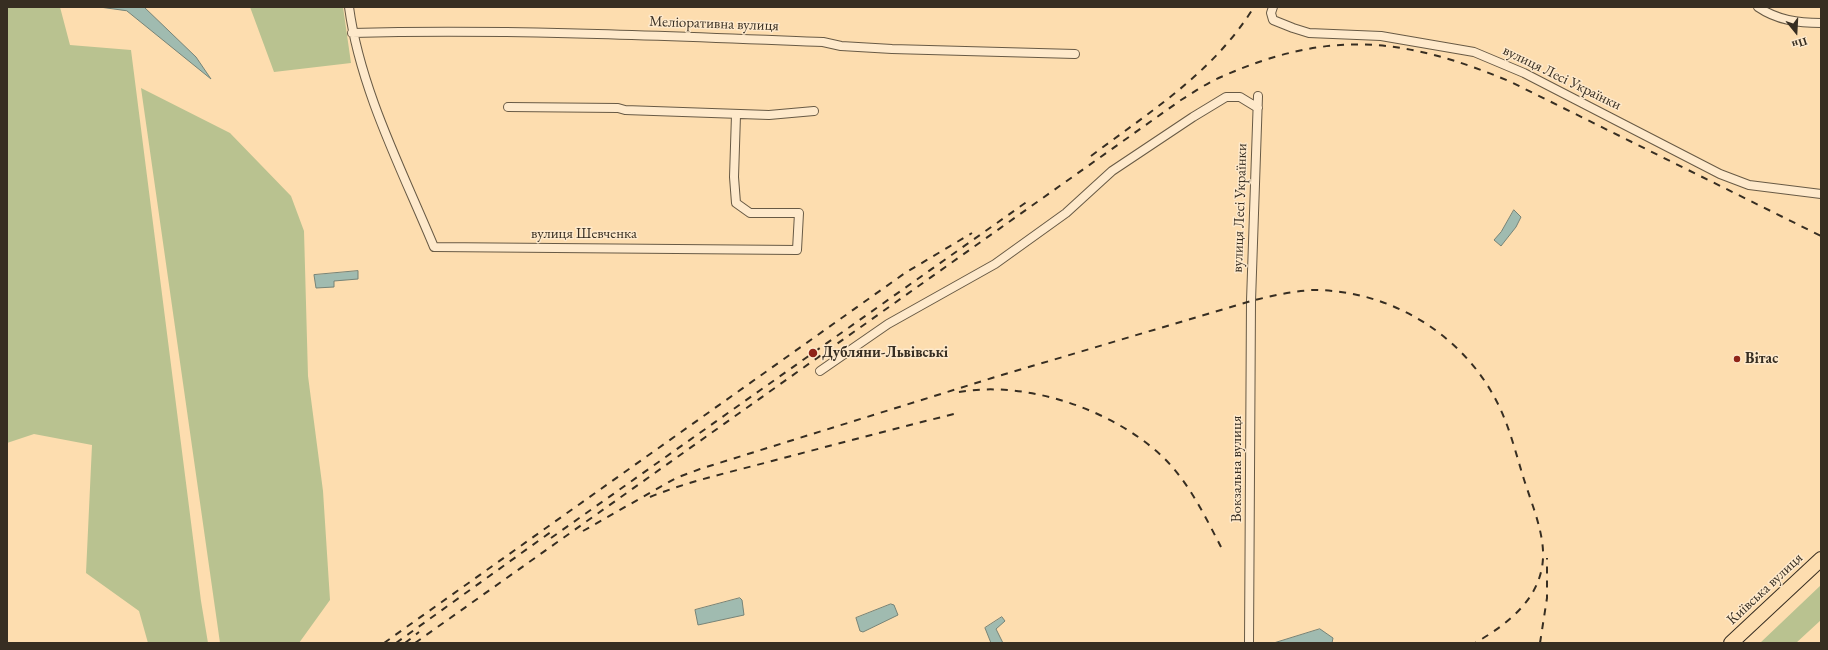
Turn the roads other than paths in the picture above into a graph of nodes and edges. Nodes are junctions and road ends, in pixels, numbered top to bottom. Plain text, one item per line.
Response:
1 (348, 7) edge
2 (1273, 7) edge
3 (1758, 7) edge
4 (1821, 23) edge
5 (352, 33) junction
6 (1075, 54) dead end
7 (1258, 96) dead end
8 (508, 107) dead end
9 (1258, 108) junction
10 (814, 111) dead end
11 (736, 115) junction
12 (1821, 194) edge
13 (1251, 296) joint
14 (820, 371) dead end
15 (1821, 559) edge
16 (1249, 643) edge
17 (1731, 643) edge

1 - 5 street, вулиця Шевченка
2 - 12 street, вулиця Лесі Українки
3 - 4 street
5 - 6 street, Меліоративна вулиця
5 - 11 street, вулиця Шевченка
7 - 9 street, вулиця Лесі Українки
8 - 11 street
9 - 13 street, вулиця Лесі Українки
9 - 14 street
10 - 11 street
13 - 16 street, Вокзальна вулиця
15 - 17 highway, Київська вулиця

